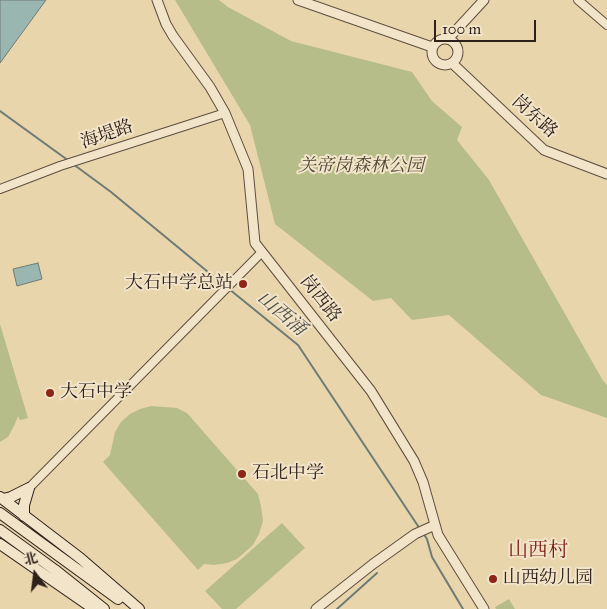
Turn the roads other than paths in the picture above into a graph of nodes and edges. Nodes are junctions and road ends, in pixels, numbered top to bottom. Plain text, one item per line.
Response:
1 (157, 0) edge
2 (298, 0) edge
3 (578, 0) edge
4 (481, 1) edge
5 (607, 25) edge
6 (448, 39) junction
7 (432, 47) junction
8 (452, 63) junction
9 (225, 113) junction
10 (607, 174) edge
11 (0, 189) edge
12 (262, 252) junction
13 (29, 488) junction
14 (1, 498) edge
15 (0, 513) edge
16 (24, 516) junction
17 (431, 527) junction
18 (0, 530) edge
19 (0, 544) edge
20 (94, 609) edge
21 (104, 609) edge
22 (132, 609) edge
23 (139, 609) edge
24 (316, 609) edge
25 (484, 609) edge

1 - 9 street, 岗西路
2 - 7 street
3 - 5 street
4 - 6 street
6 - 7 street
6 - 8 street
7 - 8 street
8 - 10 street, 岗东路
9 - 11 street, 海堤路
9 - 12 street, 岗西路
12 - 13 street
12 - 17 street, 岗西路
13 - 14 main road
13 - 16 main road
14 - 16 main road
15 - 22 main road
16 - 23 main road
17 - 24 street
17 - 25 street, 岗西路
18 - 21 main road
19 - 20 main road

